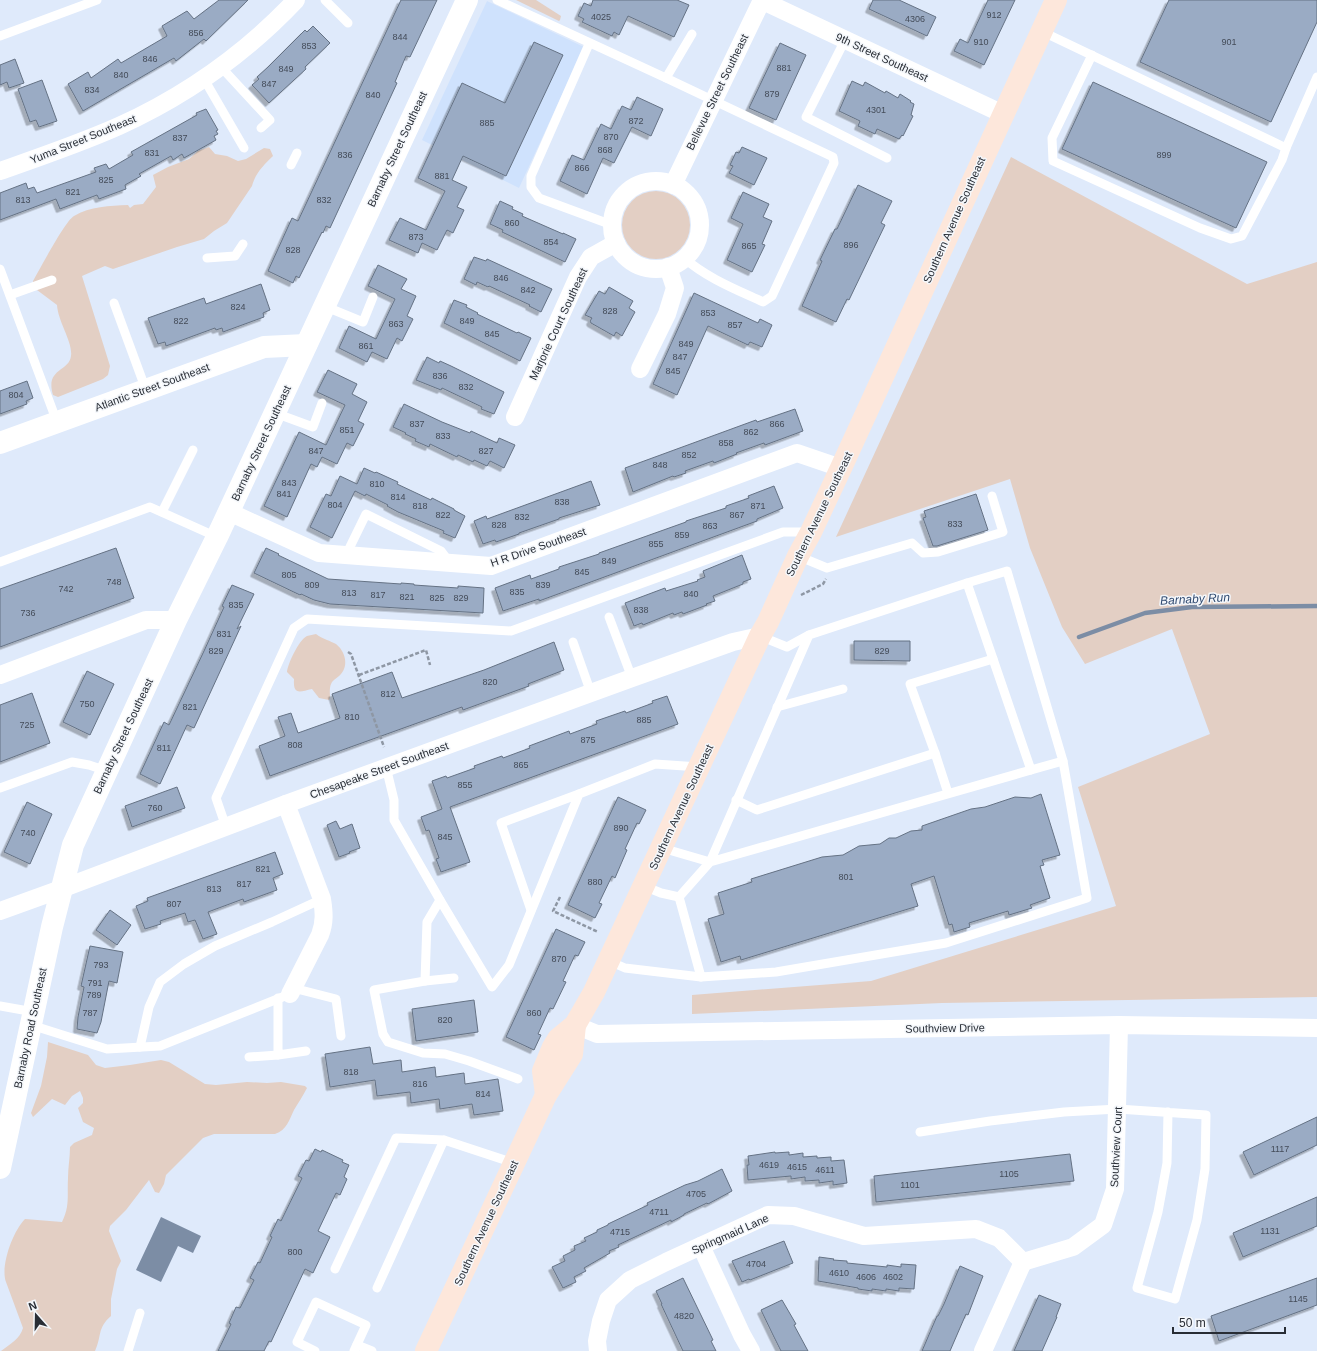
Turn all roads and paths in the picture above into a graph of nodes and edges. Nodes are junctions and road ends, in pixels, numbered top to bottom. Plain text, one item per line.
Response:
1 (97, 0) edge
2 (296, 0) edge
3 (325, 0) edge
4 (467, 0) edge
5 (497, 0) edge
6 (761, 0) edge
7 (1056, 0) edge
8 (348, 23) dead end
9 (1041, 31) junction
10 (692, 34) dead end
11 (0, 36) edge
12 (845, 40) junction
13 (589, 44) junction
14 (1092, 56) junction
15 (221, 67) junction
16 (1317, 77) edge
17 (666, 78) junction
18 (204, 79) junction
19 (713, 101) junction
20 (1003, 114) junction
21 (261, 128) dead end
22 (244, 148) dead end
23 (1286, 148) junction
24 (298, 153) dead end
25 (887, 158) dead end
26 (291, 164) dead end
27 (0, 171) edge
28 (673, 185) junction
29 (612, 225) junction
30 (616, 243) junction
31 (243, 244) dead end
32 (208, 258) dead end
33 (684, 258) junction
34 (668, 267) junction
35 (0, 269) edge
36 (52, 280) dead end
37 (10, 295) junction
38 (373, 297) dead end
39 (114, 303) dead end
40 (324, 306) junction
41 (306, 345) junction
42 (640, 369) dead end
43 (146, 390) junction
44 (322, 403) dead end
45 (274, 413) junction
46 (515, 417) dead end
47 (57, 422) junction
48 (0, 443) edge
49 (193, 450) dead end
50 (841, 468) junction
51 (992, 496) dead end
52 (162, 512) junction
53 (229, 512) junction
54 (811, 532) junction
55 (217, 537) junction
56 (346, 555) junction
57 (798, 556) junction
58 (0, 562) edge
59 (450, 562) junction
60 (834, 566) junction
61 (967, 583) junction
62 (798, 596) dead end
63 (609, 617) dead end
64 (176, 620) junction
65 (808, 635) junction
66 (760, 636) junction
67 (573, 642) dead end
68 (348, 652) dead end
69 (993, 659) junction
70 (430, 665) dead end
71 (0, 675) edge
72 (358, 675) junction
73 (632, 678) junction
74 (843, 689) dead end
75 (591, 693) junction
76 (778, 706) junction
77 (384, 747) dead end
78 (935, 753) junction
79 (1062, 761) junction
80 (386, 767) junction
81 (700, 767) junction
82 (1031, 770) junction
83 (107, 772) junction
84 (0, 788) edge
85 (948, 793) junction
86 (580, 794) junction
87 (736, 800) junction
88 (286, 804) junction
89 (226, 827) junction
90 (662, 848) junction
91 (710, 862) junction
92 (644, 886) junction
93 (61, 889) junction
94 (560, 897) dead end
95 (679, 897) junction
96 (322, 899) junction
97 (440, 900) junction
98 (531, 910) junction
99 (0, 911) edge
100 (598, 932) dead end
101 (609, 961) junction
102 (701, 977) junction
103 (454, 978) dead end
104 (425, 981) junction
105 (287, 993) junction
106 (0, 1006) edge
107 (33, 1018) junction
108 (575, 1025) junction
109 (1119, 1026) junction
110 (1317, 1028) edge
111 (341, 1036) dead end
112 (140, 1047) junction
113 (306, 1051) dead end
114 (278, 1055) junction
115 (248, 1057) dead end
116 (518, 1079) dead end
117 (1118, 1109) junction
118 (1168, 1112) junction
119 (920, 1132) dead end
120 (444, 1140) junction
121 (514, 1163) junction
122 (0, 1168) edge
123 (701, 1246) junction
124 (1023, 1262) junction
125 (335, 1269) dead end
126 (378, 1288) dead end
127 (140, 1313) dead end
128 (355, 1348) edge
129 (128, 1351) edge
130 (315, 1351) edge
131 (372, 1351) edge
132 (426, 1351) edge
133 (598, 1351) edge
134 (751, 1351) edge
135 (983, 1351) edge

1 - 11 lane
2 - 15 street, Yuma Street Southeast
3 - 8 lane
4 - 40 street, Barnaby Street Southeast
5 - 13 lane
6 - 12 street, 9th Street Southeast
6 - 19 street, Bellevue Street Southeast
7 - 9 main road, Southern Avenue Southeast
9 - 14 lane
9 - 20 main road, Southern Avenue Southeast
10 - 17 lane
12 - 20 street, 9th Street Southeast
12 - 25 lane
13 - 17 lane
13 - 29 lane
14 - 23 lane
14 - 23 lane
15 - 18 street, Yuma Street Southeast
15 - 21 lane
16 - 23 lane
17 - 19 lane
18 - 22 lane
18 - 27 street, Yuma Street Southeast
19 - 28 street, Bellevue Street Southeast
19 - 33 lane
20 - 50 main road, Southern Avenue Southeast
24 - 26 lane
28 - 29 street
28 - 33 street
29 - 30 street
30 - 34 street
30 - 46 street, Marjorie Court Southeast
31 - 32 lane
33 - 34 street
34 - 42 street
35 - 37 lane
36 - 37 lane
37 - 47 lane
38 - 40 lane
39 - 43 lane
40 - 41 street, Barnaby Street Southeast
41 - 43 street, Atlantic Street Southeast
41 - 45 street, Barnaby Street Southeast
43 - 47 street, Atlantic Street Southeast
44 - 45 lane
45 - 53 street, Barnaby Street Southeast
47 - 48 street, Atlantic Street Southeast
49 - 52 lane
50 - 54 main road, Southern Avenue Southeast
50 - 59 street, H R Drive Southeast
51 - 60 lane
52 - 55 lane
52 - 58 lane
53 - 55 street, Barnaby Street Southeast
53 - 56 street, H R Drive Southeast
54 - 57 main road, Southern Avenue Southeast
54 - 89 lane
55 - 64 street, Barnaby Street Southeast
56 - 59 street, H R Drive Southeast
56 - 59 lane
57 - 60 lane
57 - 66 main road, Southern Avenue Southeast
60 - 62 path
61 - 65 lane
61 - 69 lane
61 - 79 lane
63 - 73 lane
64 - 71 street
64 - 83 street, Barnaby Street Southeast
65 - 66 lane
65 - 76 lane
66 - 73 street, Chesapeake Street Southeast
66 - 81 main road, Southern Avenue Southeast
67 - 75 lane
68 - 72 path
69 - 78 lane
69 - 82 lane
70 - 72 path
72 - 77 path
73 - 75 street, Chesapeake Street Southeast
74 - 76 lane
75 - 80 street, Chesapeake Street Southeast
76 - 87 lane
78 - 85 lane
78 - 87 lane
79 - 82 lane
79 - 102 lane
80 - 88 street, Chesapeake Street Southeast
80 - 97 lane
81 - 86 lane
81 - 90 main road, Southern Avenue Southeast
82 - 85 lane
83 - 84 lane
83 - 93 street, Barnaby Street Southeast
85 - 91 lane
86 - 98 lane
86 - 98 lane
87 - 91 lane
88 - 89 street, Chesapeake Street Southeast
88 - 96 street
89 - 93 street, Chesapeake Street Southeast
90 - 91 lane
90 - 92 main road, Southern Avenue Southeast
91 - 95 lane
92 - 95 lane
92 - 101 main road, Southern Avenue Southeast
93 - 99 street, Chesapeake Street Southeast
93 - 107 street, Barnaby Road Southeast
94 - 100 path
95 - 102 lane
96 - 105 street
96 - 112 lane
97 - 98 lane
97 - 104 lane
101 - 102 lane
101 - 108 main road, Southern Avenue Southeast
103 - 104 lane
104 - 116 lane
105 - 111 lane
105 - 112 lane
105 - 114 lane
106 - 107 lane
107 - 112 lane
107 - 122 street, Barnaby Road Southeast
108 - 109 street, Southview Drive
108 - 121 main road, Southern Avenue Southeast
109 - 110 street, Southview Drive
109 - 117 street, Southview Court
113 - 114 lane
114 - 115 lane
117 - 118 lane
117 - 119 lane
117 - 124 street, Southview Court
118 - 118 lane
120 - 121 lane
120 - 125 lane
120 - 126 lane
121 - 132 main road, Southern Avenue Southeast
123 - 124 street, Springmaid Lane
123 - 133 street, Springmaid Lane
123 - 134 street
124 - 135 street
127 - 129 lane
128 - 130 lane
128 - 131 lane

